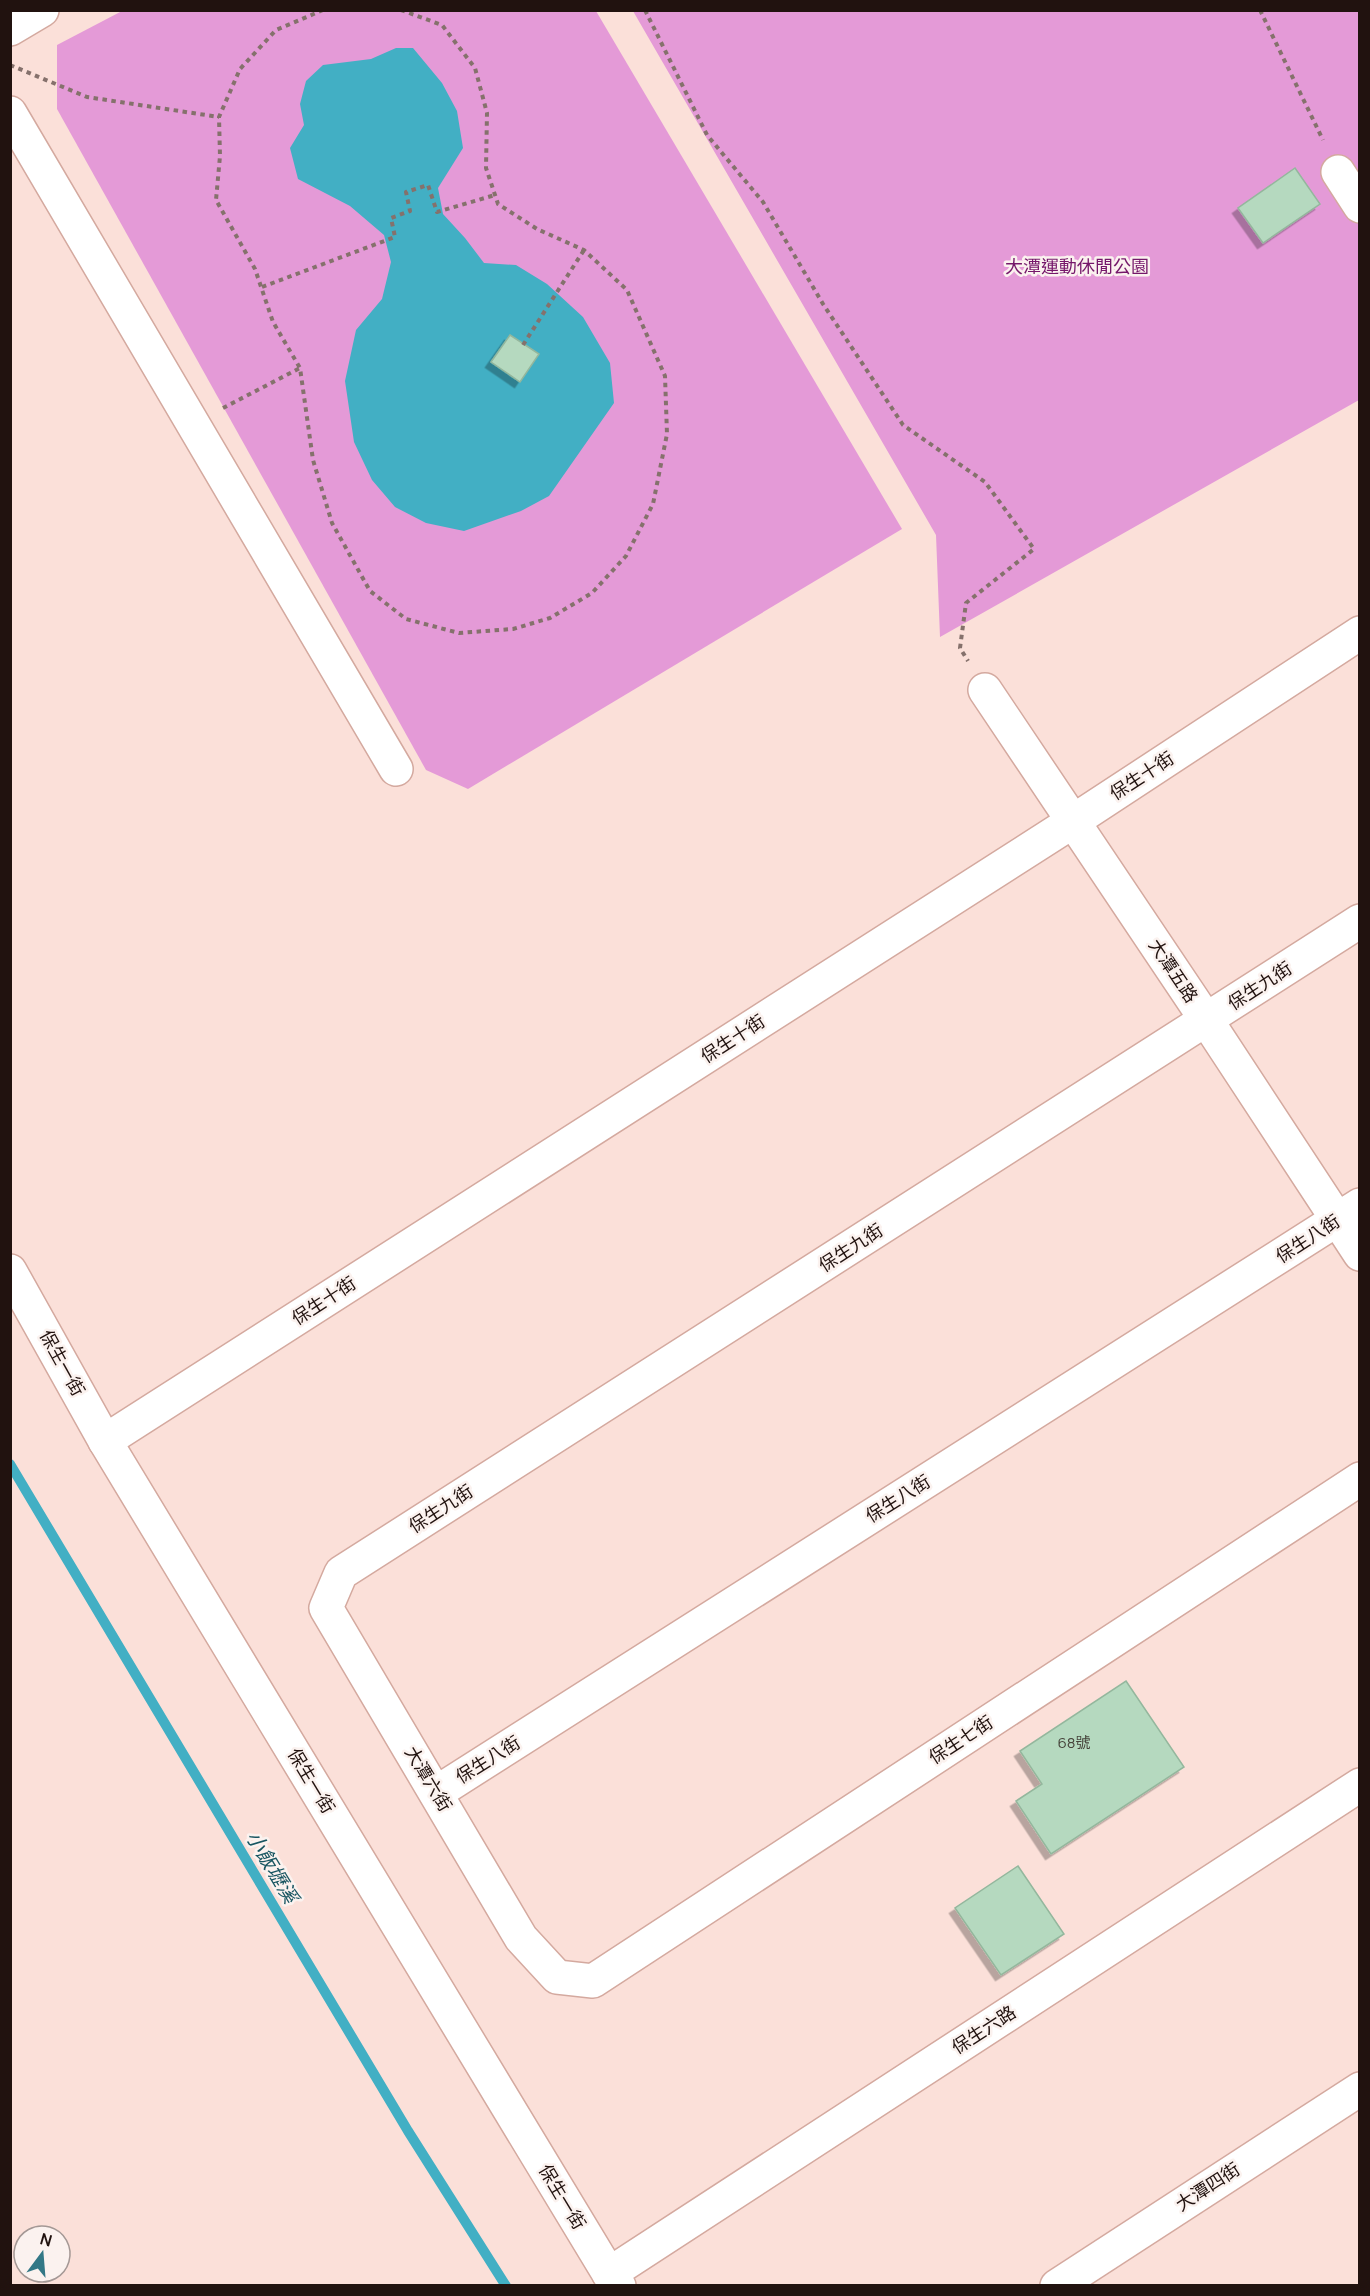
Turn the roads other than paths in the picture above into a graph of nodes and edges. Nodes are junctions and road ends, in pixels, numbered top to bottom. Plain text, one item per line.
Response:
1 (42, 10) edge
2 (10, 29) edge
3 (10, 113) edge
4 (1338, 172) road end
5 (1359, 206) edge
6 (1359, 633) edge
7 (986, 690) road end
8 (396, 769) dead end
9 (1072, 822) junction
10 (1359, 921) edge
11 (1207, 1021) junction
12 (1348, 1213) edge
13 (1359, 1254) edge
14 (10, 1271) edge
15 (105, 1441) junction
16 (1359, 1479) edge
17 (341, 1573) joint
18 (1359, 1785) edge
19 (436, 1793) junction
20 (557, 1977) joint
21 (1359, 2089) edge
22 (614, 2280) edge
23 (1057, 2286) edge

1 - 2 street
3 - 8 street
4 - 5 street
6 - 9 street, 保生十街
7 - 9 street, 大潭五路
9 - 11 street, 大潭五路
9 - 15 street, 保生十街
10 - 11 street, 保生九街
11 - 12 street, 大潭五路
11 - 17 street, 保生九街
12 - 13 street, 大潭五路
12 - 19 street, 保生八街
14 - 15 street, 保生一街
15 - 22 street, 保生一街
16 - 20 street, 保生七街
17 - 19 street, 大潭六街
18 - 22 street, 保生六路
19 - 20 street, 大潭六街
21 - 23 street, 大潭四街

